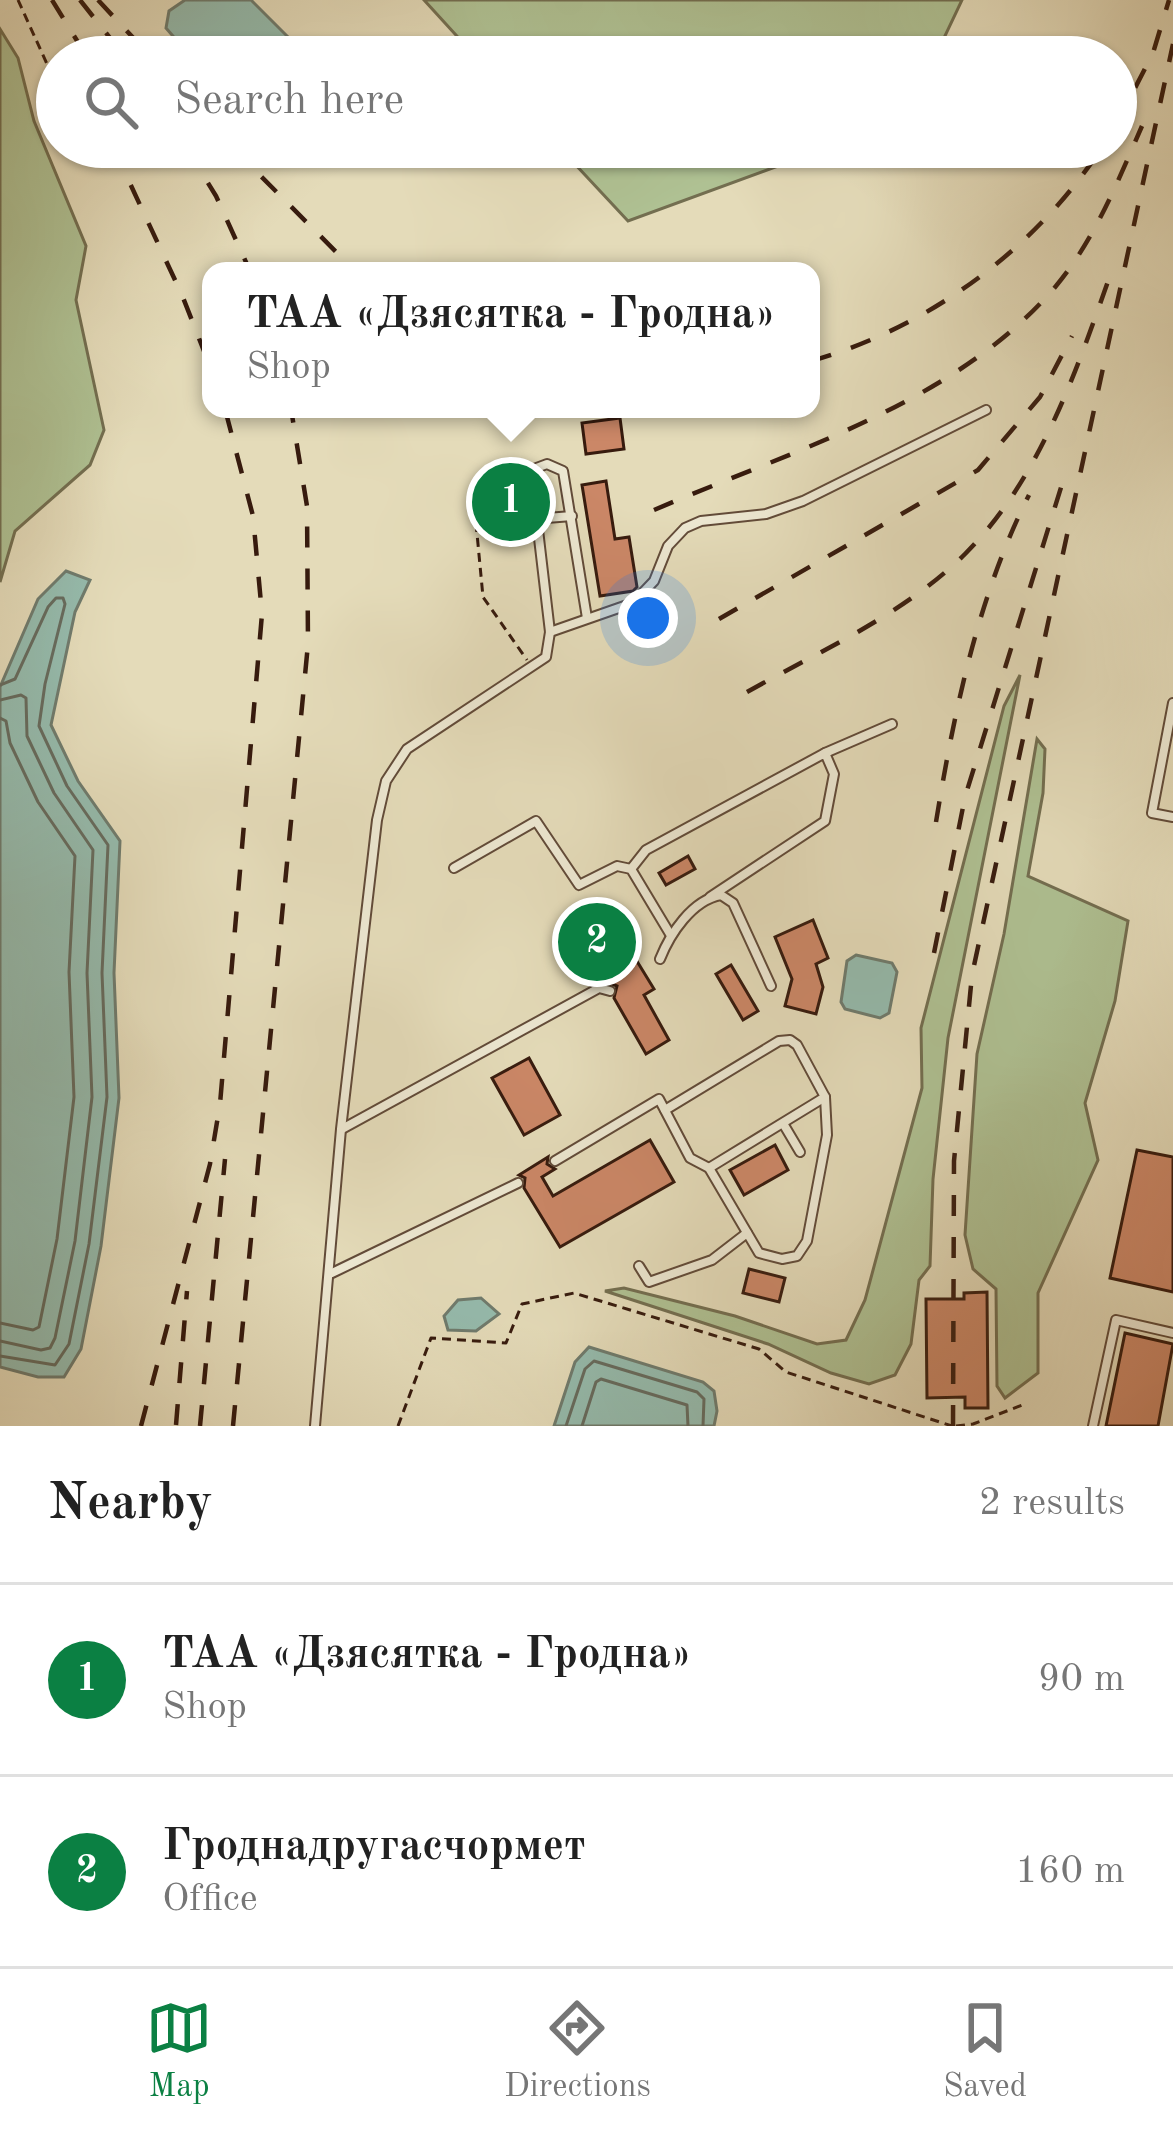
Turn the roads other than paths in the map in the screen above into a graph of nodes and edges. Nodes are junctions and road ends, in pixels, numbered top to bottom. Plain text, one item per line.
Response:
1 (986, 410) dead end
2 (572, 516) junction
3 (534, 519) junction
4 (587, 618) junction
5 (550, 632) junction
6 (1173, 703) edge
7 (892, 724) dead end
8 (825, 752) junction
9 (1173, 817) edge
10 (454, 868) dead end
11 (631, 868) junction
12 (710, 897) junction
13 (670, 934) junction
14 (660, 959) dead end
15 (771, 986) dead end
16 (610, 991) dead end
17 (825, 1097) junction
18 (665, 1110) junction
19 (784, 1125) junction
20 (340, 1130) junction
21 (800, 1152) dead end
22 (555, 1161) dead end
23 (710, 1168) junction
24 (518, 1183) dead end
25 (747, 1233) junction
26 (640, 1266) dead end
27 (331, 1273) junction
28 (1173, 1333) edge
29 (315, 1426) edge
30 (1093, 1426) edge

1 - 4 lane
2 - 3 lane
2 - 3 lane
2 - 4 lane
3 - 5 lane
4 - 5 lane
5 - 20 lane
6 - 9 lane
7 - 8 lane
8 - 11 lane
8 - 12 lane
10 - 11 lane
11 - 13 lane
12 - 13 lane
12 - 15 lane
13 - 14 lane
16 - 20 lane
17 - 18 lane
17 - 19 lane
17 - 25 lane
18 - 22 lane
18 - 23 lane
19 - 21 lane
19 - 23 lane
20 - 27 lane
23 - 25 lane
24 - 27 lane
25 - 26 lane
27 - 29 lane
28 - 30 lane

